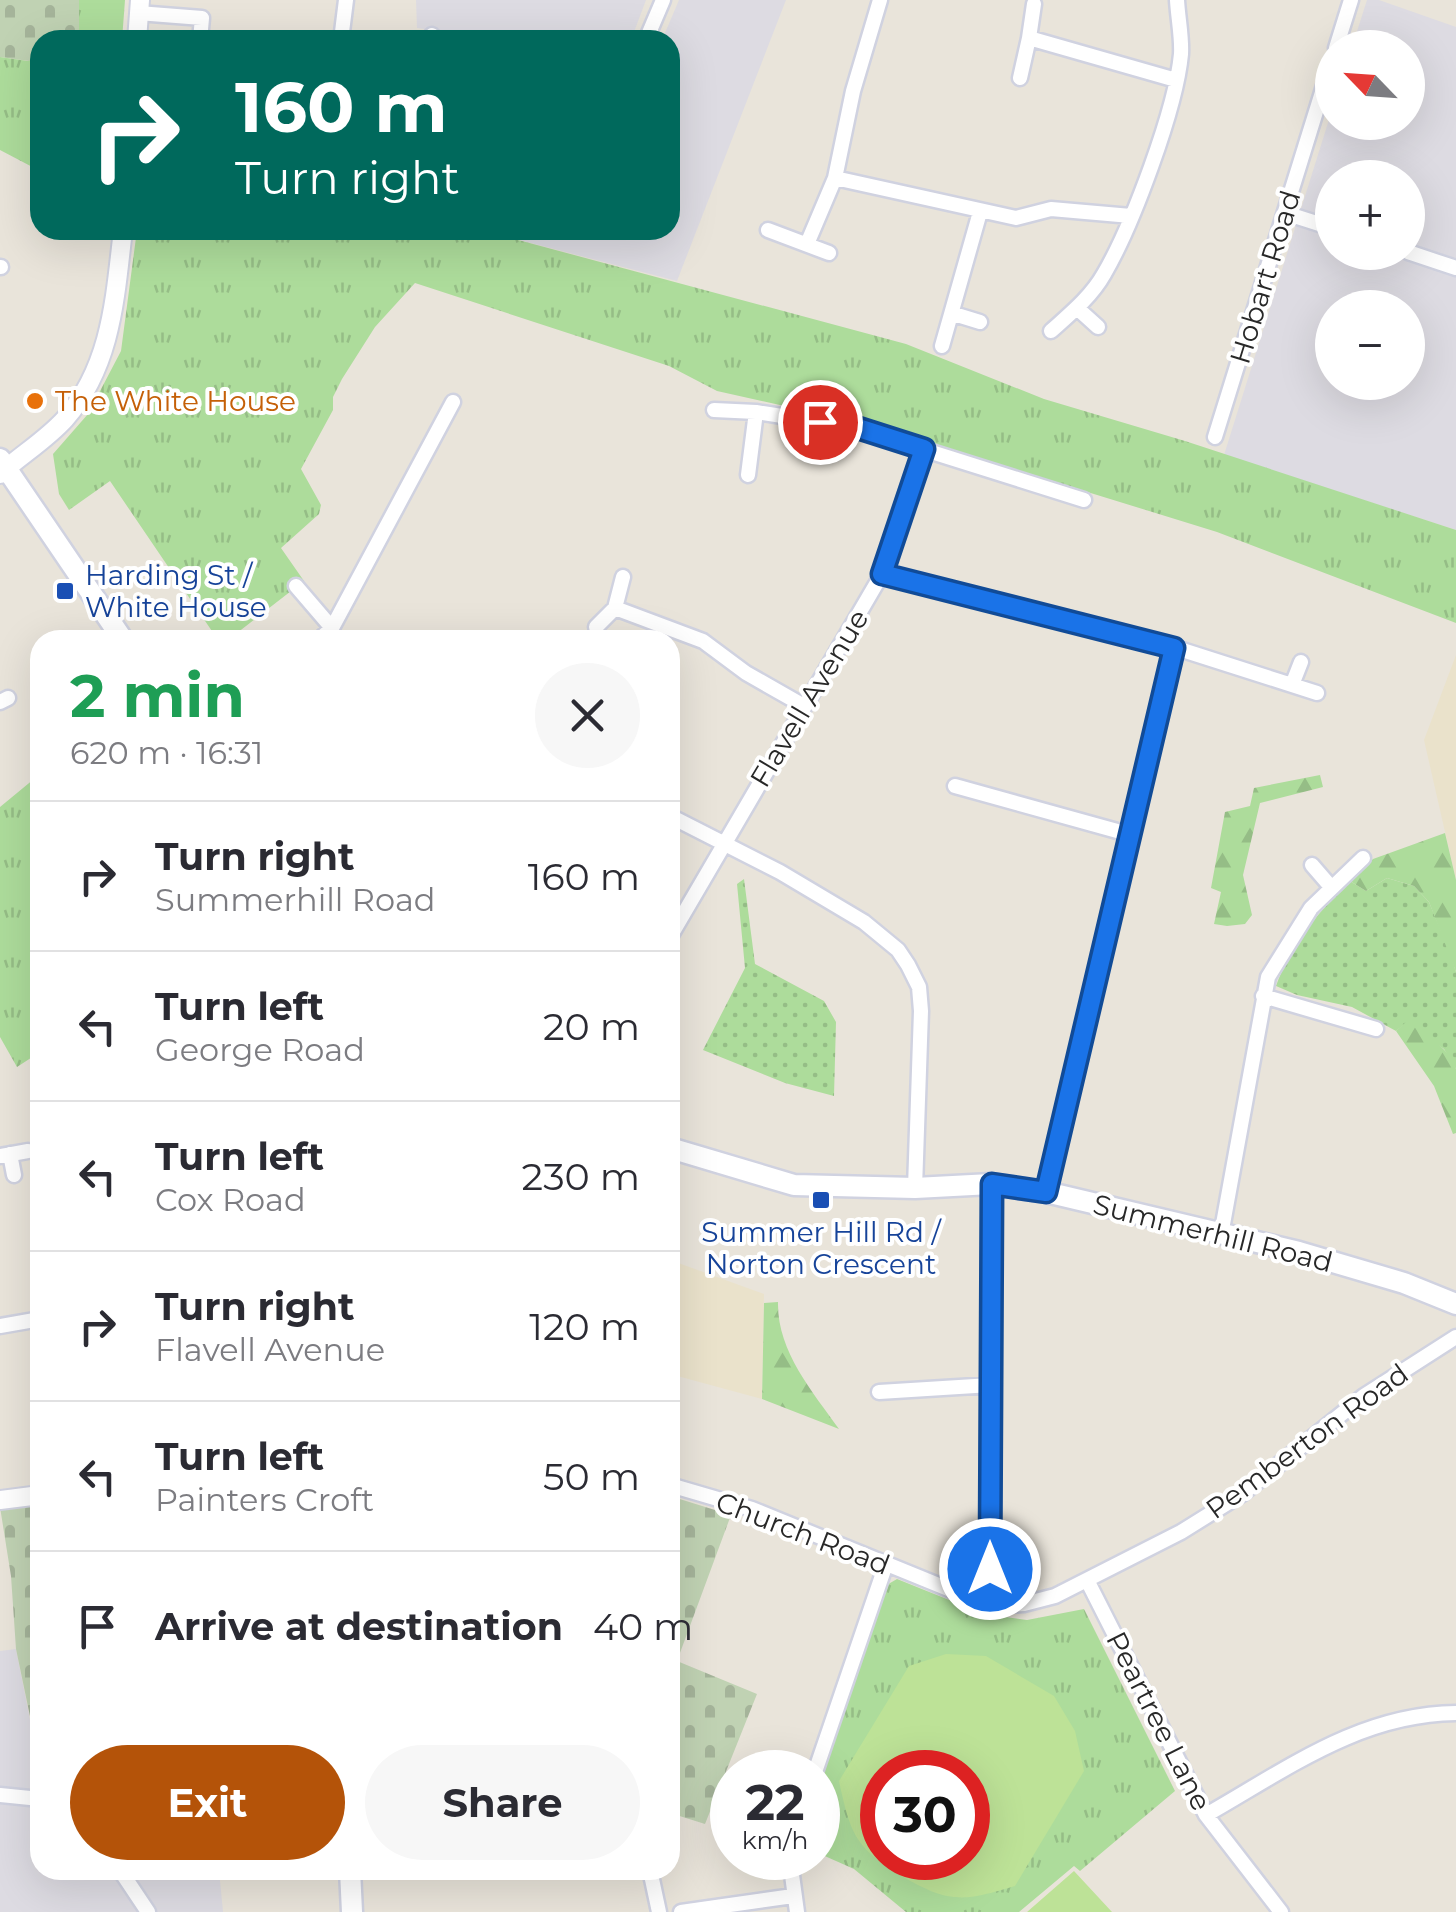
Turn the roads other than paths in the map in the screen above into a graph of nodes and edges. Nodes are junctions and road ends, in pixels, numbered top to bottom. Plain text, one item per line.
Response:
1 (346, 0) edge
2 (662, 0) edge
3 (880, 0) edge
4 (1177, 0) edge
5 (1351, 0) edge
6 (1034, 4) dead end
7 (139, 7) edge
8 (201, 30) edge
9 (342, 30) edge
10 (650, 30) edge
11 (1342, 30) edge
12 (1029, 38) junction
13 (1020, 78) dead end
14 (1176, 80) junction
15 (1315, 115) edge
16 (835, 178) junction
17 (980, 212) junction
18 (1285, 213) junction
19 (1131, 216) junction
20 (1315, 223) edge
21 (768, 230) dead end
22 (122, 240) edge
23 (806, 244) junction
24 (829, 253) dead end
25 (1425, 258) edge
26 (1456, 268) edge
27 (1077, 308) junction
28 (954, 314) junction
29 (980, 322) dead end
30 (1098, 327) dead end
31 (1051, 331) dead end
32 (942, 346) dead end
33 (453, 402) dead end
34 (714, 410) dead end
35 (756, 412) junction
36 (1215, 437) dead end
37 (924, 449) junction
38 (2, 468) edge
39 (748, 475) dead end
40 (1084, 500) dead end
41 (882, 574) junction
42 (623, 577) dead end
43 (296, 586) dead end
44 (615, 608) junction
45 (332, 628) joint
46 (596, 628) dead end
47 (116, 630) edge
48 (673, 630) edge
49 (680, 633) edge
50 (1174, 648) junction
51 (1301, 662) dead end
52 (1292, 685) junction
53 (1317, 693) dead end
54 (804, 706) junction
55 (955, 786) dead end
56 (680, 821) edge
57 (1128, 834) junction
58 (722, 844) junction
59 (1362, 858) dead end
60 (1312, 865) dead end
61 (1331, 887) junction
62 (680, 919) edge
63 (1264, 996) junction
64 (1376, 1028) dead end
65 (28, 1151) dead end
66 (680, 1151) edge
67 (5, 1155) edge
68 (14, 1175) dead end
69 (992, 1184) junction
70 (915, 1188) junction
71 (1046, 1192) junction
72 (1221, 1235) junction
73 (1456, 1304) edge
74 (30, 1321) edge
75 (0, 1326) edge
76 (1456, 1336) edge
77 (895, 1374) dead end
78 (990, 1386) junction
79 (896, 1391) junction
80 (879, 1392) dead end
81 (680, 1488) edge
82 (30, 1496) edge
83 (0, 1500) edge
84 (886, 1564) junction
85 (1088, 1582) junction
86 (990, 1606) junction
87 (1456, 1712) edge
88 (823, 1750) edge
89 (0, 1795) edge
90 (30, 1798) edge
91 (1206, 1814) junction
92 (127, 1880) edge
93 (350, 1880) edge
94 (652, 1880) edge
95 (795, 1904) edge
96 (1278, 1907) edge
97 (148, 1912) edge
98 (352, 1912) edge
99 (659, 1912) edge
100 (681, 1912) edge

1 - 9 street
2 - 10 street
3 - 16 street
4 - 14 street
5 - 11 street
6 - 12 street
7 - 8 street
12 - 13 street
12 - 14 street
14 - 19 street
15 - 18 street, Hobart Road
16 - 17 street
16 - 23 street
17 - 19 street
17 - 28 street
18 - 20 street
18 - 36 street, Hobart Road
19 - 27 street
21 - 23 street
22 - 38 street
23 - 24 street
25 - 26 street
27 - 30 street
27 - 31 street
28 - 29 street
28 - 32 street
33 - 45 street
34 - 35 street
35 - 37 street
35 - 39 street
37 - 40 street
37 - 41 street, Flavell Avenue
38 - 47 main road
41 - 50 street
41 - 54 street, Flavell Avenue
42 - 44 street
43 - 45 street
44 - 46 street
44 - 48 street
49 - 54 street
50 - 52 street
50 - 57 street
51 - 52 street
52 - 53 street
54 - 58 street, Flavell Avenue
55 - 57 street
56 - 58 street
57 - 71 street
58 - 62 street, Flavell Avenue
58 - 70 street
59 - 61 street
60 - 61 street
61 - 63 street
63 - 64 street
63 - 72 street
65 - 67 street
66 - 70 main road, Summerhill Road
67 - 68 street
69 - 70 main road, Summerhill Road
69 - 71 main road, Summerhill Road
69 - 78 street
71 - 72 main road, Summerhill Road
72 - 73 main road, Summerhill Road
74 - 75 street
76 - 85 street, Pemberton Road
77 - 79 street
78 - 79 street
78 - 86 street
79 - 80 street
81 - 84 street, Church Road
82 - 83 street
84 - 86 street, Church Road
84 - 88 street
85 - 86 street, Pemberton Road
85 - 91 street, Peartree Lane
87 - 91 street
89 - 90 street
91 - 96 street, Peartree Lane
92 - 97 street
93 - 98 main road
94 - 99 street
95 - 100 street

